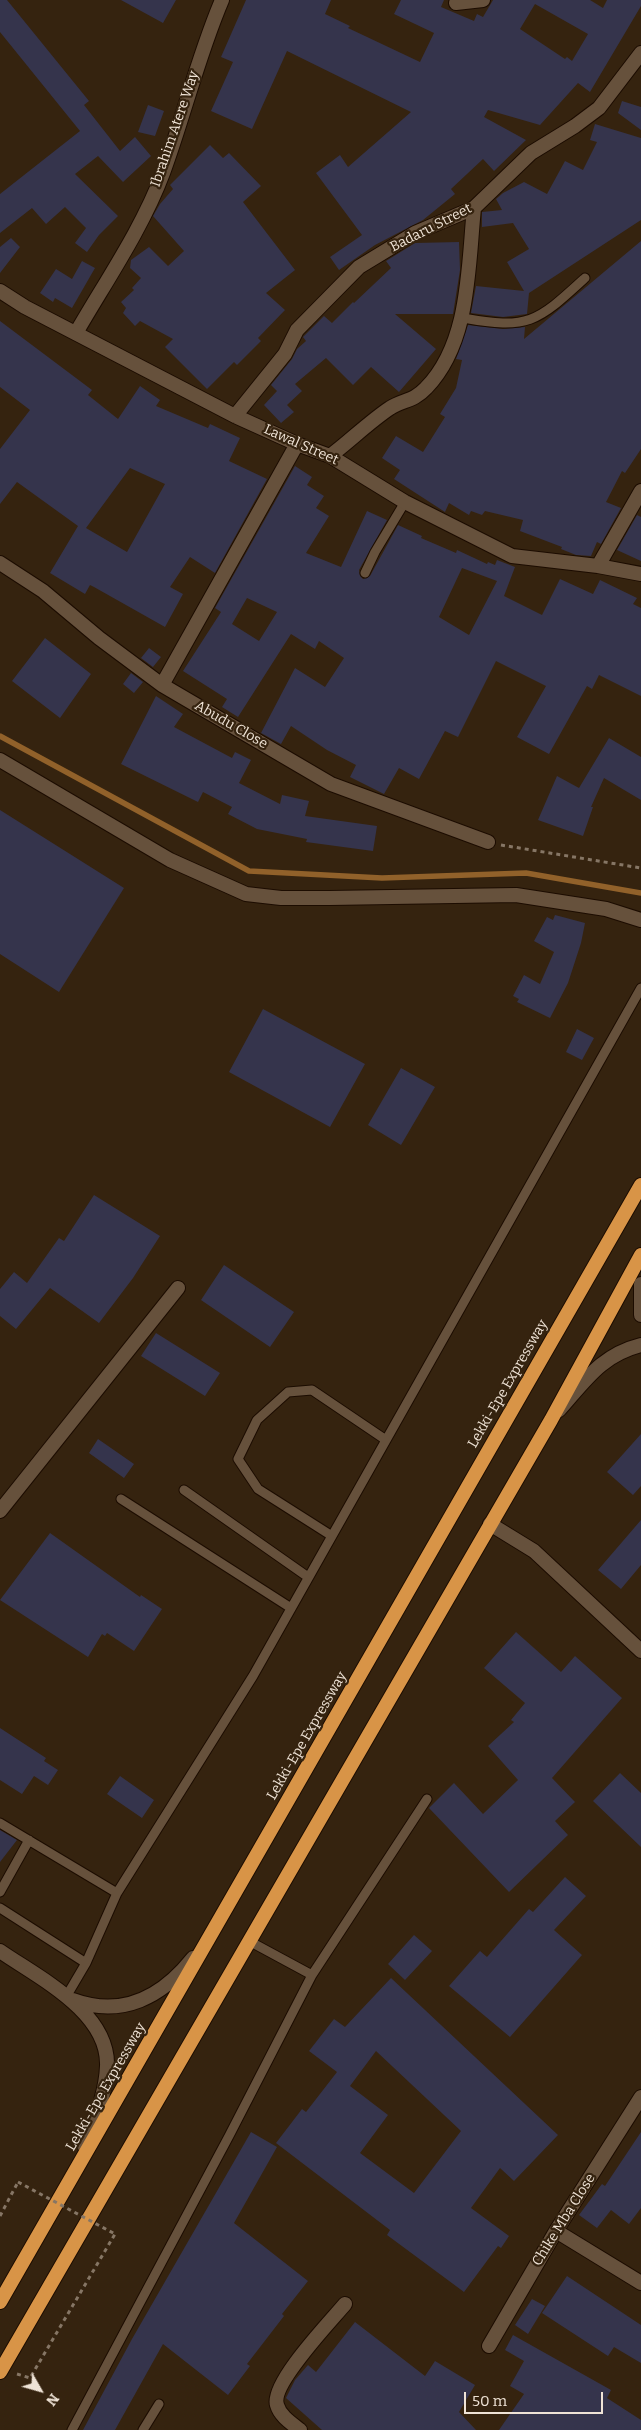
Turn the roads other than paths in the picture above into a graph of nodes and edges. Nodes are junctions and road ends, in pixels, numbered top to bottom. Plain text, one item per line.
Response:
1 (222, 0) edge
2 (483, 0) edge
3 (456, 3) dead end
4 (641, 53) edge
5 (474, 208) junction
6 (586, 278) dead end
7 (0, 291) edge
8 (463, 318) junction
9 (76, 333) junction
10 (235, 416) junction
11 (296, 444) junction
12 (330, 456) junction
13 (641, 491) edge
14 (405, 502) junction
15 (0, 563) edge
16 (598, 566) junction
17 (365, 573) dead end
18 (641, 574) edge
19 (162, 685) junction
20 (0, 760) edge
21 (488, 842) road end
22 (641, 920) edge
23 (641, 988) edge
24 (641, 1184) edge
25 (641, 1255) edge
26 (641, 1284) edge
27 (178, 1288) dead end
28 (641, 1315) edge
29 (641, 1345) edge
30 (551, 1420) junction
31 (386, 1440) junction
32 (184, 1490) dead end
33 (121, 1499) dead end
34 (0, 1511) edge
35 (490, 1524) junction
36 (332, 1536) junction
37 (308, 1577) junction
38 (291, 1608) junction
39 (641, 1651) edge
40 (427, 1799) dead end
41 (0, 1823) edge
42 (29, 1840) junction
43 (0, 1892) edge
44 (117, 1893) junction
45 (0, 1908) edge
46 (211, 1936) junction
47 (249, 1941) junction
48 (0, 1951) edge
49 (86, 1963) junction
50 (312, 1975) junction
51 (66, 1997) junction
52 (641, 2097) edge
53 (79, 2167) junction
54 (556, 2231) junction
55 (641, 2283) edge
56 (0, 2302) edge
57 (345, 2304) dead end
58 (489, 2346) dead end
59 (0, 2372) edge
60 (159, 2404) dead end
61 (72, 2430) edge
62 (143, 2430) edge
63 (300, 2430) edge

1 - 9 street, Ibrahim Atere Way
2 - 3 street
4 - 5 street, Badaru Street
5 - 8 street
5 - 10 street, Badaru Street
6 - 8 lane
7 - 9 street, Lawal Street
8 - 12 street
9 - 10 street, Lawal Street
10 - 11 street, Lawal Street
11 - 12 street, Lawal Street
11 - 19 street
12 - 14 street, Lawal Street
13 - 16 street
14 - 16 street, Lawal Street
14 - 17 lane
15 - 19 street, Abudu Close
16 - 18 street, Lawal Street
19 - 21 street, Abudu Close
20 - 22 street
23 - 31 lane
24 - 46 highway, Lekki-Epe Expressway
25 - 30 highway
26 - 28 street
27 - 34 street
29 - 30 street
30 - 35 highway
31 - 36 lane
31 - 36 lane
32 - 37 lane
33 - 38 lane
35 - 39 street
35 - 47 highway
36 - 37 lane
37 - 38 lane
38 - 44 lane
40 - 50 lane
41 - 42 lane
42 - 43 lane
42 - 44 lane
44 - 49 lane
45 - 49 lane
46 - 51 street
46 - 53 highway, Lekki-Epe Expressway
47 - 50 lane
47 - 59 highway
48 - 51 street
49 - 51 lane
50 - 61 lane
51 - 53 street
52 - 54 street, Chike Mba Close
53 - 56 highway, Lekki-Epe Expressway
54 - 55 street
54 - 58 street, Chike Mba Close
57 - 63 street
60 - 62 lane

